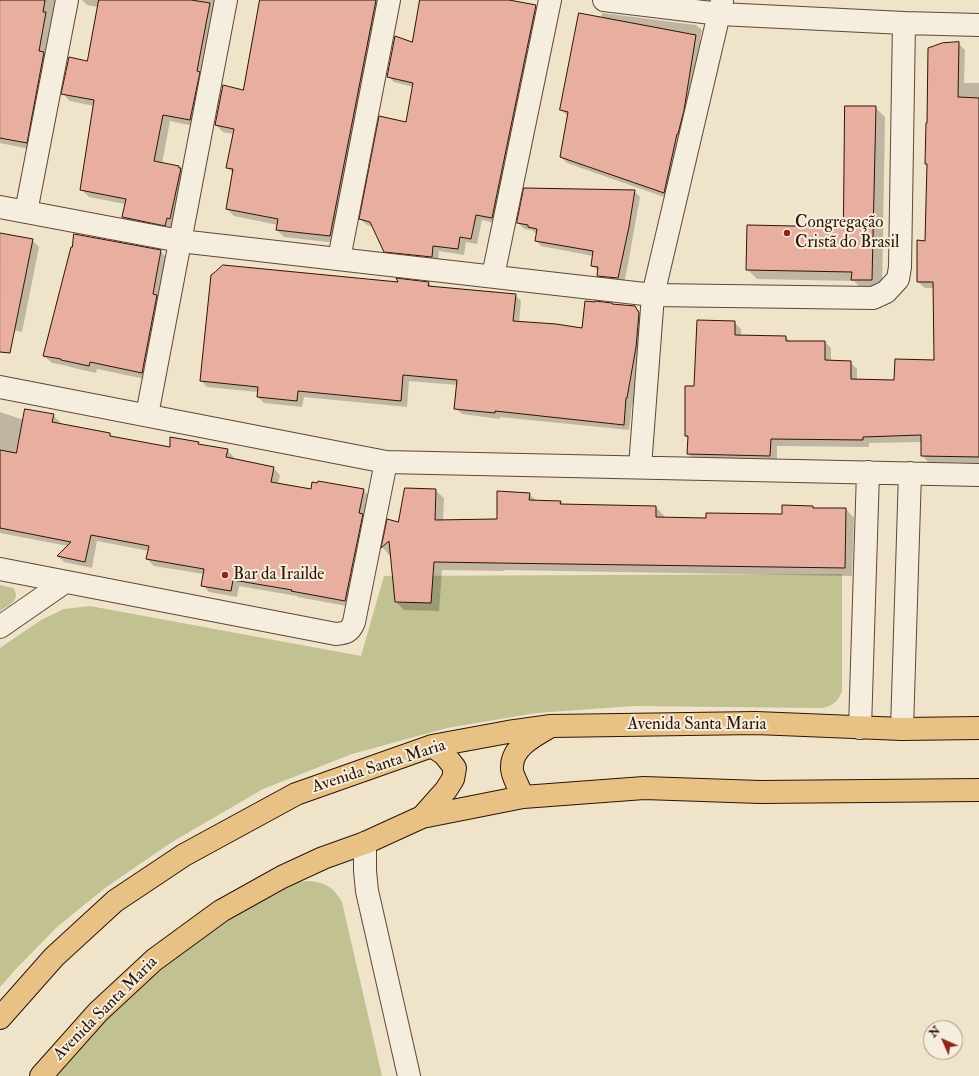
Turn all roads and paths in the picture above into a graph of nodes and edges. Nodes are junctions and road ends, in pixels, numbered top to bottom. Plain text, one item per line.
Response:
1 (66, 0) edge
2 (226, 0) edge
3 (389, 0) edge
4 (550, 0) edge
5 (604, 0) edge
6 (721, 7) edge
7 (904, 23) junction
8 (979, 24) edge
9 (0, 207) edge
10 (26, 212) junction
11 (180, 241) junction
12 (339, 259) junction
13 (493, 276) junction
14 (653, 295) junction
15 (0, 387) edge
16 (147, 415) junction
17 (386, 462) junction
18 (640, 467) junction
19 (868, 472) junction
20 (910, 473) junction
21 (979, 475) edge
22 (0, 569) edge
23 (65, 582) junction
24 (0, 627) edge
25 (551, 726) junction
26 (860, 728) junction
27 (979, 728) edge
28 (902, 729) junction
29 (432, 746) junction
30 (979, 790) edge
31 (523, 797) junction
32 (422, 817) junction
33 (365, 843) junction
34 (0, 1018) edge
35 (41, 1076) edge
36 (409, 1076) edge

1 - 10 street
2 - 11 street
3 - 12 street
4 - 13 street
5 - 6 street
6 - 7 street
6 - 14 street
7 - 8 street
7 - 14 street
9 - 10 street
10 - 11 street
11 - 12 street
11 - 16 street
12 - 13 street
13 - 14 street
14 - 18 street
15 - 16 street
16 - 17 street
17 - 18 street
17 - 23 street
18 - 19 street
19 - 20 street
19 - 26 street
20 - 21 street
20 - 28 street
22 - 23 street
23 - 24 street
25 - 26 main road, Avenida Santa Maria
25 - 29 main road, Avenida Santa Maria
25 - 31 main road
26 - 28 main road, Avenida Santa Maria
27 - 28 main road, Avenida Santa Maria
29 - 32 main road
29 - 34 main road, Avenida Santa Maria
30 - 31 main road, Avenida Santa Maria
31 - 32 main road, Avenida Santa Maria
32 - 33 main road, Avenida Santa Maria
33 - 35 main road, Avenida Santa Maria
33 - 36 street

